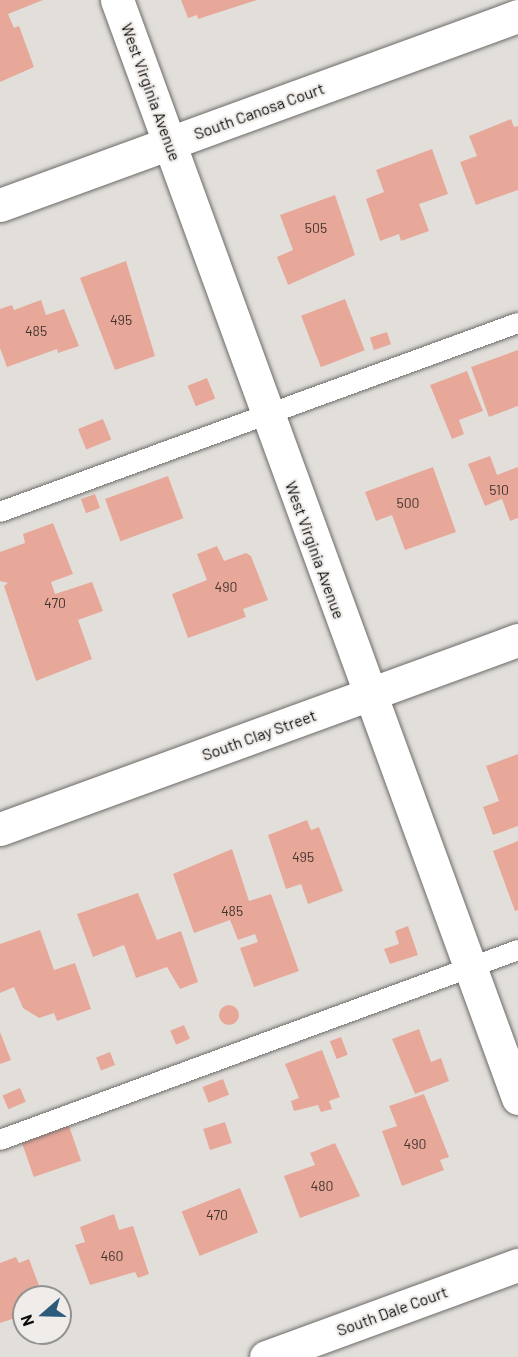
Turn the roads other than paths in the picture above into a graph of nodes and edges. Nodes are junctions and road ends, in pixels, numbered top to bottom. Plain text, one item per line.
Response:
1 (117, 0) edge
2 (518, 16) edge
3 (170, 144) junction
4 (0, 205) edge
5 (518, 323) edge
6 (267, 415) junction
7 (0, 512) edge
8 (518, 640) edge
9 (367, 695) junction
10 (0, 829) edge
11 (518, 951) edge
12 (470, 968) junction
13 (518, 1098) edge
14 (0, 1140) edge
15 (518, 1265) edge
16 (266, 1357) edge

1 - 3 street, West Virginia Avenue
2 - 3 street, South Canosa Court
3 - 4 street, South Canosa Court
3 - 6 street, West Virginia Avenue
5 - 6 lane
6 - 7 lane
6 - 9 street, West Virginia Avenue
8 - 9 street, South Clay Street
9 - 10 street, South Clay Street
9 - 12 street, West Virginia Avenue
11 - 12 lane
12 - 13 street, West Virginia Avenue
12 - 14 lane
15 - 16 street, South Dale Court

